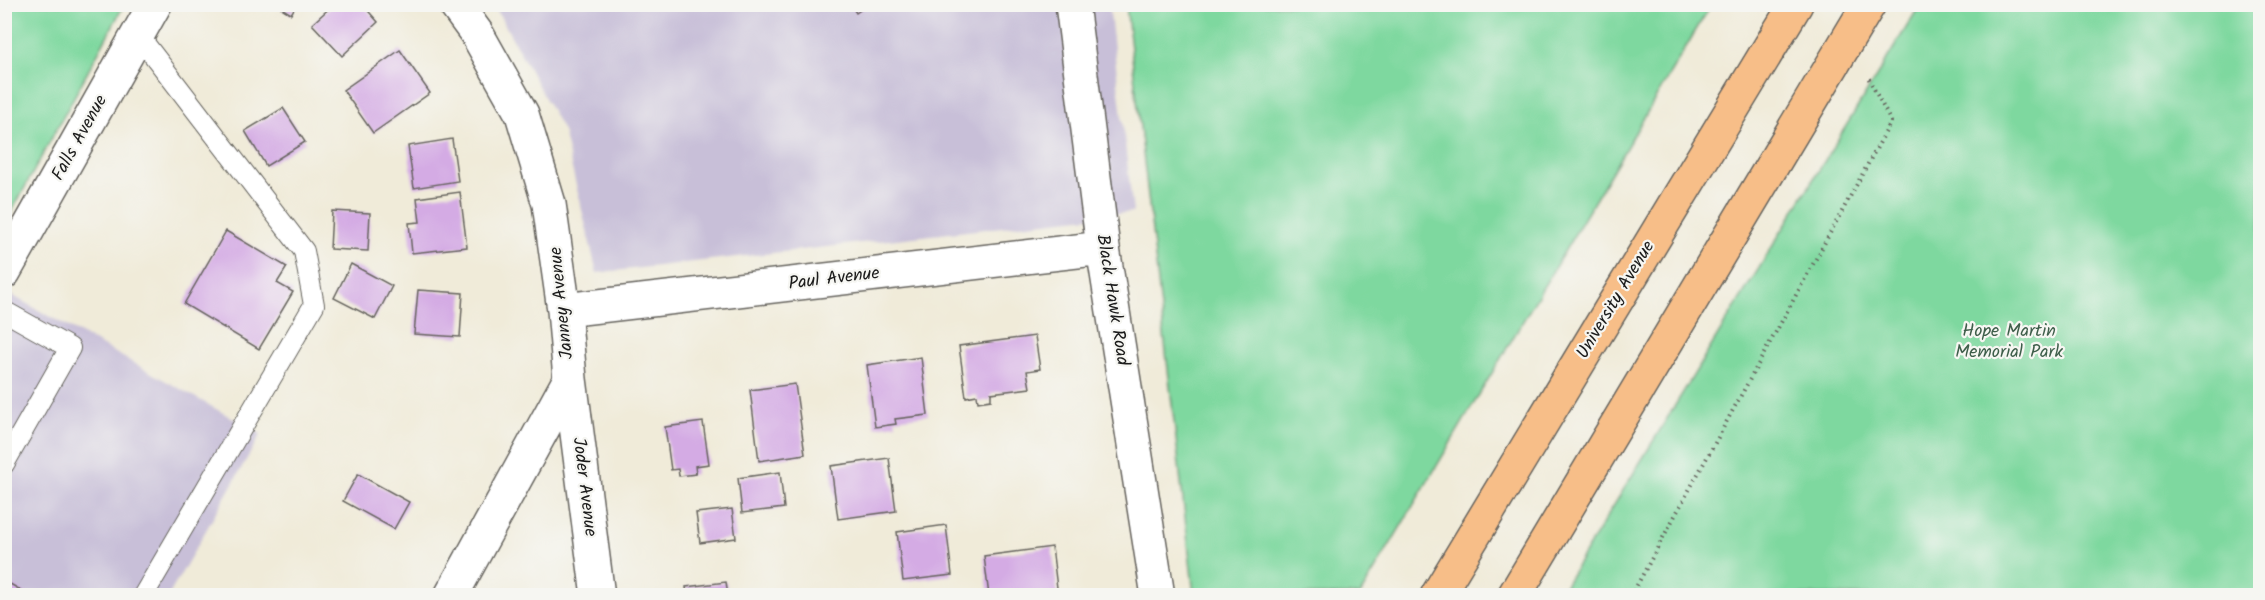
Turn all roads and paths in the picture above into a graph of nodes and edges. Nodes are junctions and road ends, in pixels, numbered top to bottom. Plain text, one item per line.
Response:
1 (155, 4) edge
2 (455, 4) edge
3 (1072, 4) edge
4 (1796, 4) edge
5 (1869, 4) edge
6 (138, 35) junction
7 (1848, 39) junction
8 (1103, 248) junction
9 (4, 272) edge
10 (4, 310) edge
11 (564, 310) junction
12 (570, 380) junction
13 (4, 464) edge
14 (143, 596) edge
15 (451, 596) edge
16 (598, 596) edge
17 (1158, 596) edge
18 (1437, 596) edge
19 (1514, 596) edge
20 (1630, 596) edge

1 - 6 street, Falls Avenue
2 - 11 street, Janney Avenue
3 - 8 street, Black Hawk Road
4 - 18 main road, University Avenue
5 - 7 main road
6 - 9 street, Falls Avenue
6 - 14 lane
7 - 19 main road
7 - 20 path
8 - 11 street, Paul Avenue
8 - 17 street, Black Hawk Road
10 - 13 lane
11 - 12 street, Janney Avenue
12 - 15 street, Janney Avenue
12 - 16 street, Joder Avenue

